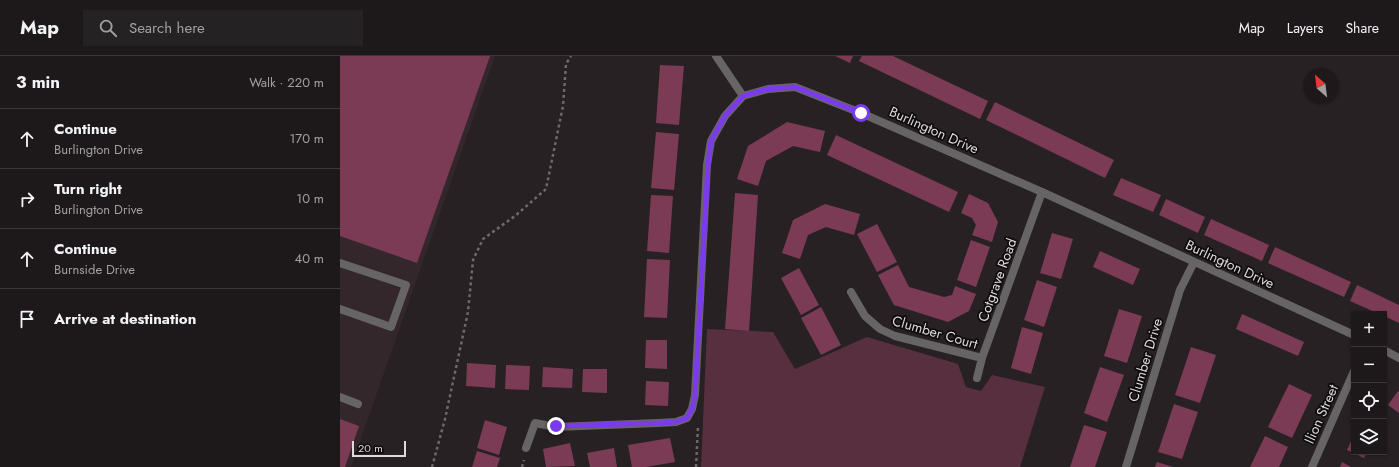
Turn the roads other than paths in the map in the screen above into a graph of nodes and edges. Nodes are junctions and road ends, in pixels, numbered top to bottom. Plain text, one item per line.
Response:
1 (716, 56) edge
2 (743, 96) junction
3 (1042, 192) junction
4 (1194, 262) junction
5 (340, 263) edge
6 (851, 292) dead end
7 (340, 309) edge
8 (1351, 334) edge
9 (1387, 352) edge
10 (982, 358) junction
11 (1399, 358) edge
12 (977, 378) dead end
13 (1351, 378) edge
14 (340, 397) edge
15 (358, 404) dead end
16 (526, 448) dead end
17 (1126, 467) edge
18 (1312, 467) edge

1 - 2 street
2 - 3 street, Burlington Drive
2 - 16 street
3 - 4 street, Burlington Drive
3 - 10 street, Cotgrave Road
4 - 8 street, Burlington Drive
4 - 17 street, Clumber Drive
5 - 7 street
6 - 10 street, Clumber Court
9 - 11 street
10 - 12 street, Cotgrave Road
13 - 18 street, Ilion Street
14 - 15 street

